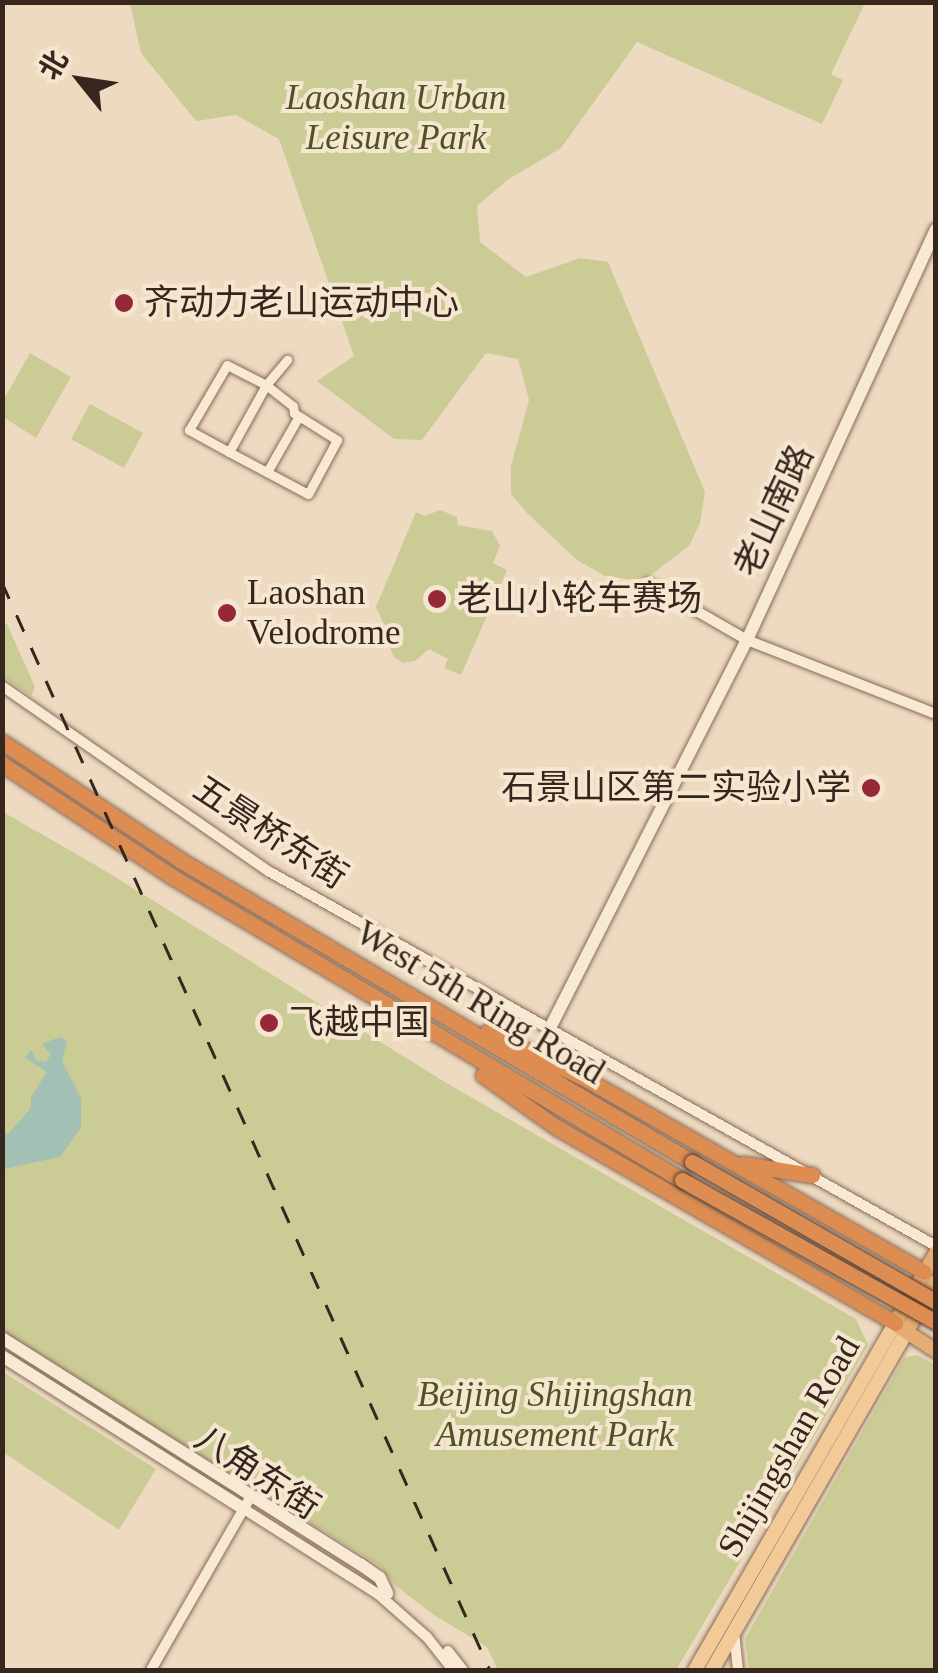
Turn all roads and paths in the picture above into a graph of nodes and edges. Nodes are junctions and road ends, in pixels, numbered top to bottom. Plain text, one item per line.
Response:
1 (936, 229) edge
2 (287, 360) dead end
3 (266, 386) junction
4 (299, 416) junction
5 (229, 452) junction
6 (268, 472) junction
7 (648, 583) dead end
8 (748, 640) junction
9 (2, 686) edge
10 (936, 714) edge
11 (2, 742) edge
12 (2, 764) edge
13 (398, 990) junction
14 (411, 1023) junction
15 (550, 1028) junction
16 (729, 1162) junction
17 (812, 1175) junction
18 (936, 1250) edge
19 (932, 1281) edge
20 (936, 1302) edge
21 (936, 1322) edge
22 (903, 1328) junction
23 (2, 1338) edge
24 (936, 1343) edge
25 (2, 1346) edge
26 (936, 1351) edge
27 (2, 1356) edge
28 (248, 1502) junction
29 (387, 1594) joint
30 (734, 1632) junction
31 (150, 1670) edge
32 (454, 1670) edge
33 (462, 1670) edge
34 (695, 1670) edge
35 (712, 1670) edge
36 (738, 1670) edge

1 - 8 main road, 老山南路
2 - 3 street
3 - 4 street
3 - 5 street
3 - 5 street
4 - 6 street
4 - 6 street
5 - 6 street
7 - 8 street
8 - 10 street
8 - 15 main road, 老山南路
9 - 15 street, 五景桥东街
11 - 13 highway, West 5th Ring Road
12 - 14 highway, West 5th Ring Road
13 - 16 highway
13 - 20 highway, West 5th Ring Road, bridge
14 - 21 highway, West 5th Ring Road, bridge
14 - 22 highway
15 - 17 street, 五景桥东街
16 - 17 highway
16 - 19 highway
17 - 18 street, 五景桥东街
18 - 19 highway, Shijingshan Road
19 - 22 highway, Shijingshan Road
22 - 24 highway
22 - 26 highway
22 - 30 main road, Shijingshan Road
22 - 34 main road, Shijingshan Road
23 - 28 main road
25 - 28 main road, 八角东街
27 - 28 main road, 八角东街
28 - 29 main road, 八角东街
28 - 31 street
28 - 32 street, 八角东街
29 - 33 street, 八角东街
30 - 35 main road, Shijingshan Road
30 - 36 street

